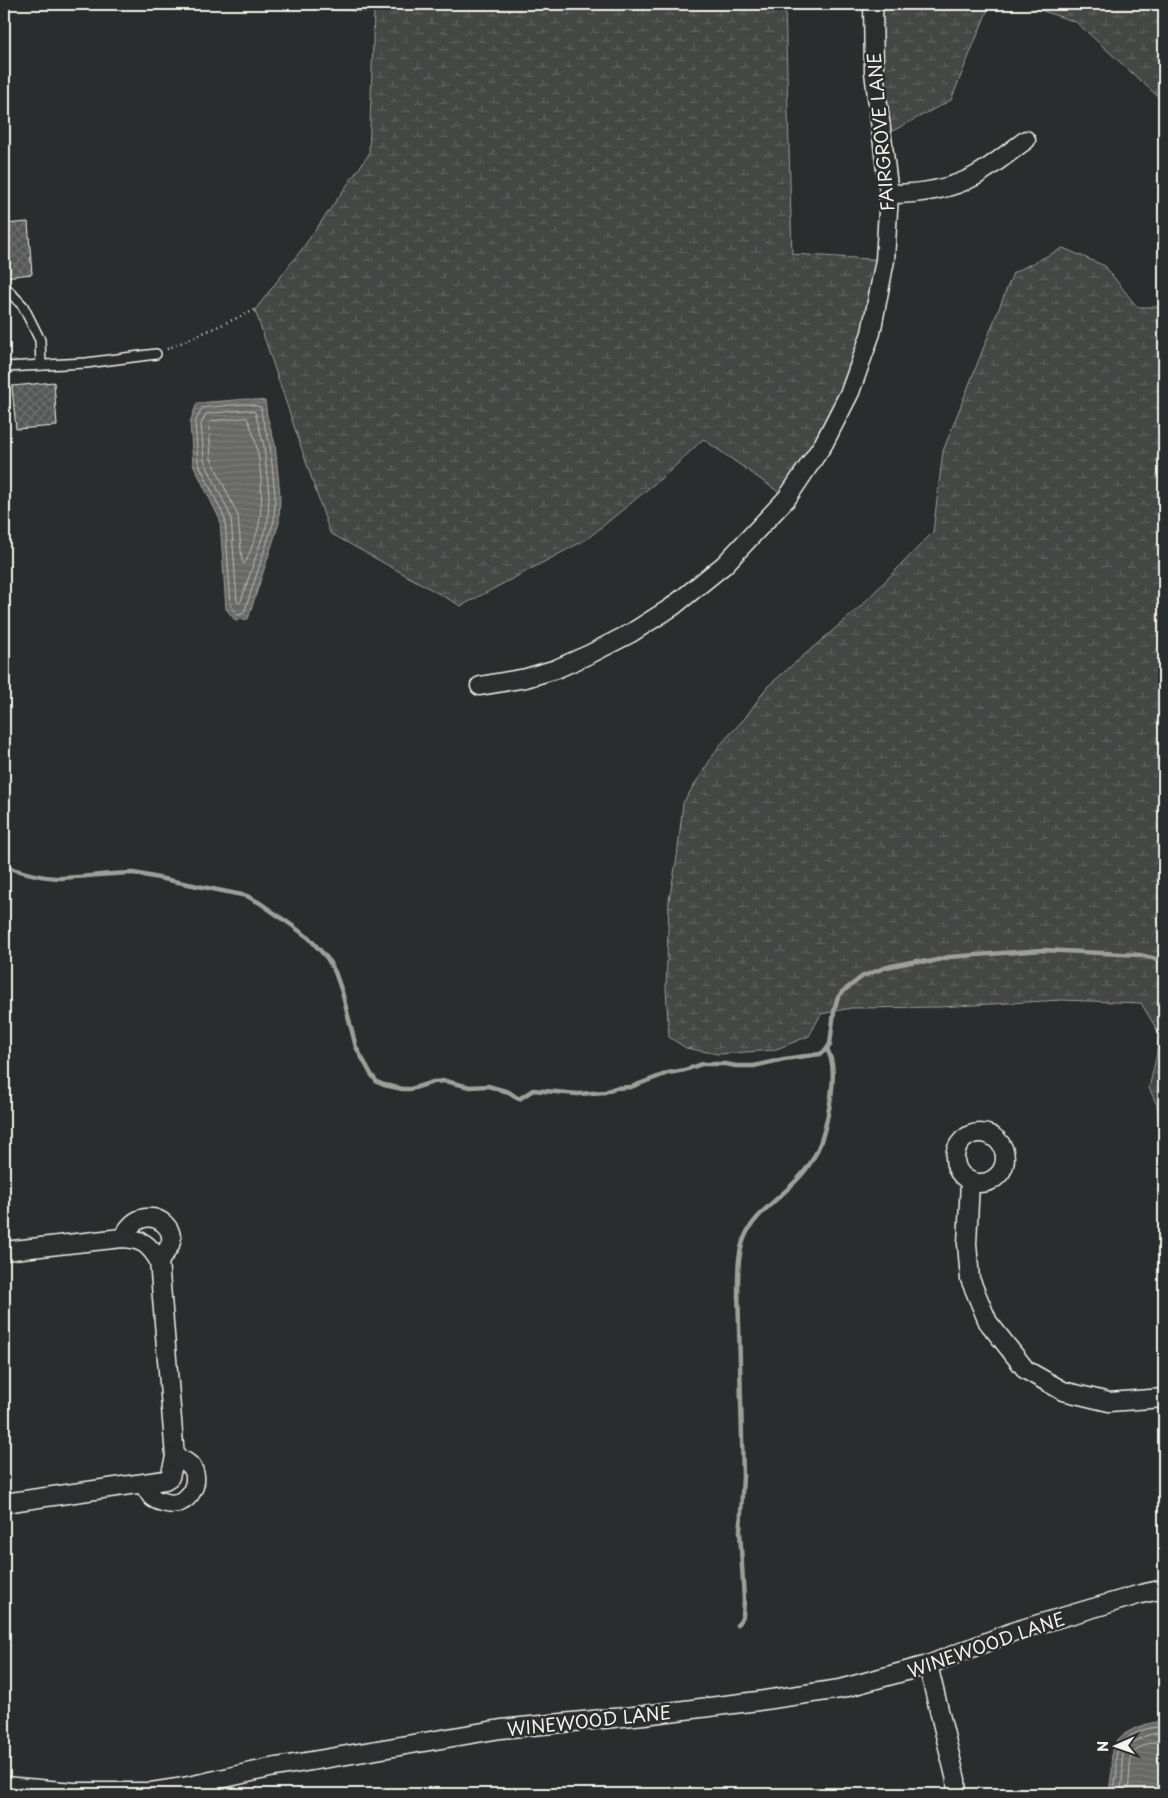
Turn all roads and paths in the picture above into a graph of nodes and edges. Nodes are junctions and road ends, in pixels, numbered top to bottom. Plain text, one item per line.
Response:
1 (873, 4) edge
2 (1026, 140) dead end
3 (889, 194) junction
4 (4, 286) edge
5 (255, 310) dead end
6 (156, 354) joint
7 (41, 365) junction
8 (4, 366) edge
9 (480, 686) dead end
10 (970, 1181) dead end
11 (122, 1238) junction
12 (4, 1251) edge
13 (159, 1261) junction
14 (1164, 1398) edge
15 (175, 1457) junction
16 (143, 1484) junction
17 (4, 1499) edge
18 (4, 1504) edge
19 (1164, 1589) edge
20 (928, 1666) junction
21 (4, 1786) edge
22 (151, 1793) edge
23 (957, 1794) edge

1 - 3 street, FAIRGROVE LANE
2 - 3 street
3 - 9 street, FAIRGROVE LANE
4 - 7 lane
5 - 6 path
6 - 7 lane
7 - 8 lane
10 - 14 street
11 - 12 street
11 - 13 street
11 - 13 street
13 - 15 street
15 - 16 street
15 - 16 street
16 - 18 street
17 - 18 street
19 - 20 street, WINEWOOD LANE
20 - 22 street, WINEWOOD LANE
20 - 23 street
21 - 22 street, WINEWOOD LANE

